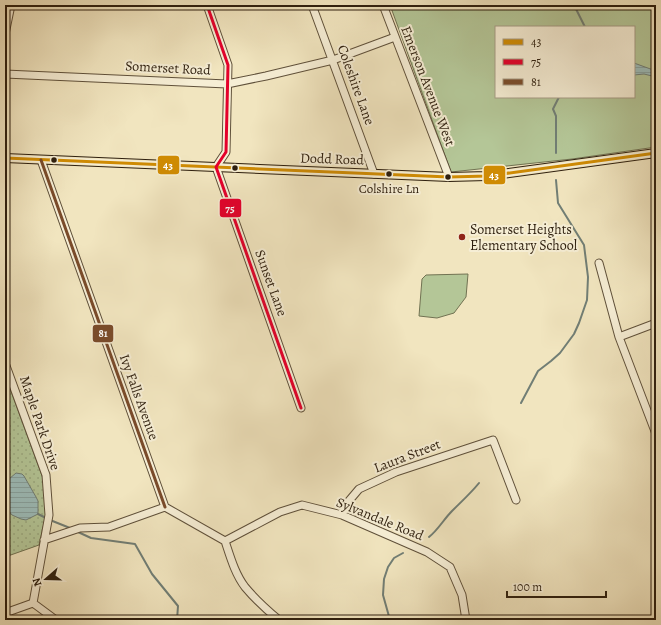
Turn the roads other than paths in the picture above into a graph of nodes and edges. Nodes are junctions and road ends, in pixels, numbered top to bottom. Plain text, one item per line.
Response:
1 (11, 5) edge
2 (206, 5) edge
3 (312, 5) edge
4 (383, 5) edge
5 (5, 34) edge
6 (395, 37) junction
7 (333, 60) junction
8 (5, 74) edge
9 (228, 84) junction
10 (656, 153) edge
11 (5, 158) edge
12 (41, 160) junction
13 (216, 167) junction
14 (374, 174) junction
15 (449, 177) junction
16 (599, 263) dead end
17 (656, 323) edge
18 (619, 337) junction
19 (5, 364) edge
20 (302, 408) dead end
21 (656, 434) edge
22 (516, 500) dead end
23 (165, 507) junction
24 (342, 515) junction
25 (44, 540) junction
26 (225, 541) junction
27 (33, 603) junction
28 (5, 613) edge
29 (56, 620) edge
30 (279, 620) edge
31 (466, 620) edge

1 - 5 street
2 - 9 street
3 - 7 street, Coleshire Lane
4 - 6 street, Emerson Avenue West
6 - 7 street, Somerset Road
6 - 15 street, Emerson Avenue West
7 - 9 street, Somerset Road
7 - 14 street, Coleshire Lane
8 - 9 street, Somerset Road
9 - 13 street
10 - 15 main road, Dodd Road
11 - 12 main road, Dodd Road
12 - 13 main road, Dodd Road
12 - 23 street, Ivy Falls Avenue
13 - 14 main road, Dodd Road
13 - 20 street, Sunset Lane
14 - 15 main road, Dodd Road
16 - 18 street
17 - 18 street
18 - 21 street
19 - 25 street, Maple Park Drive
22 - 24 street, Laura Street
23 - 25 street
23 - 26 street
24 - 26 street, Sylvandale Road
24 - 31 street, Sylvandale Road
25 - 27 street
26 - 30 street
27 - 28 street
27 - 29 street

